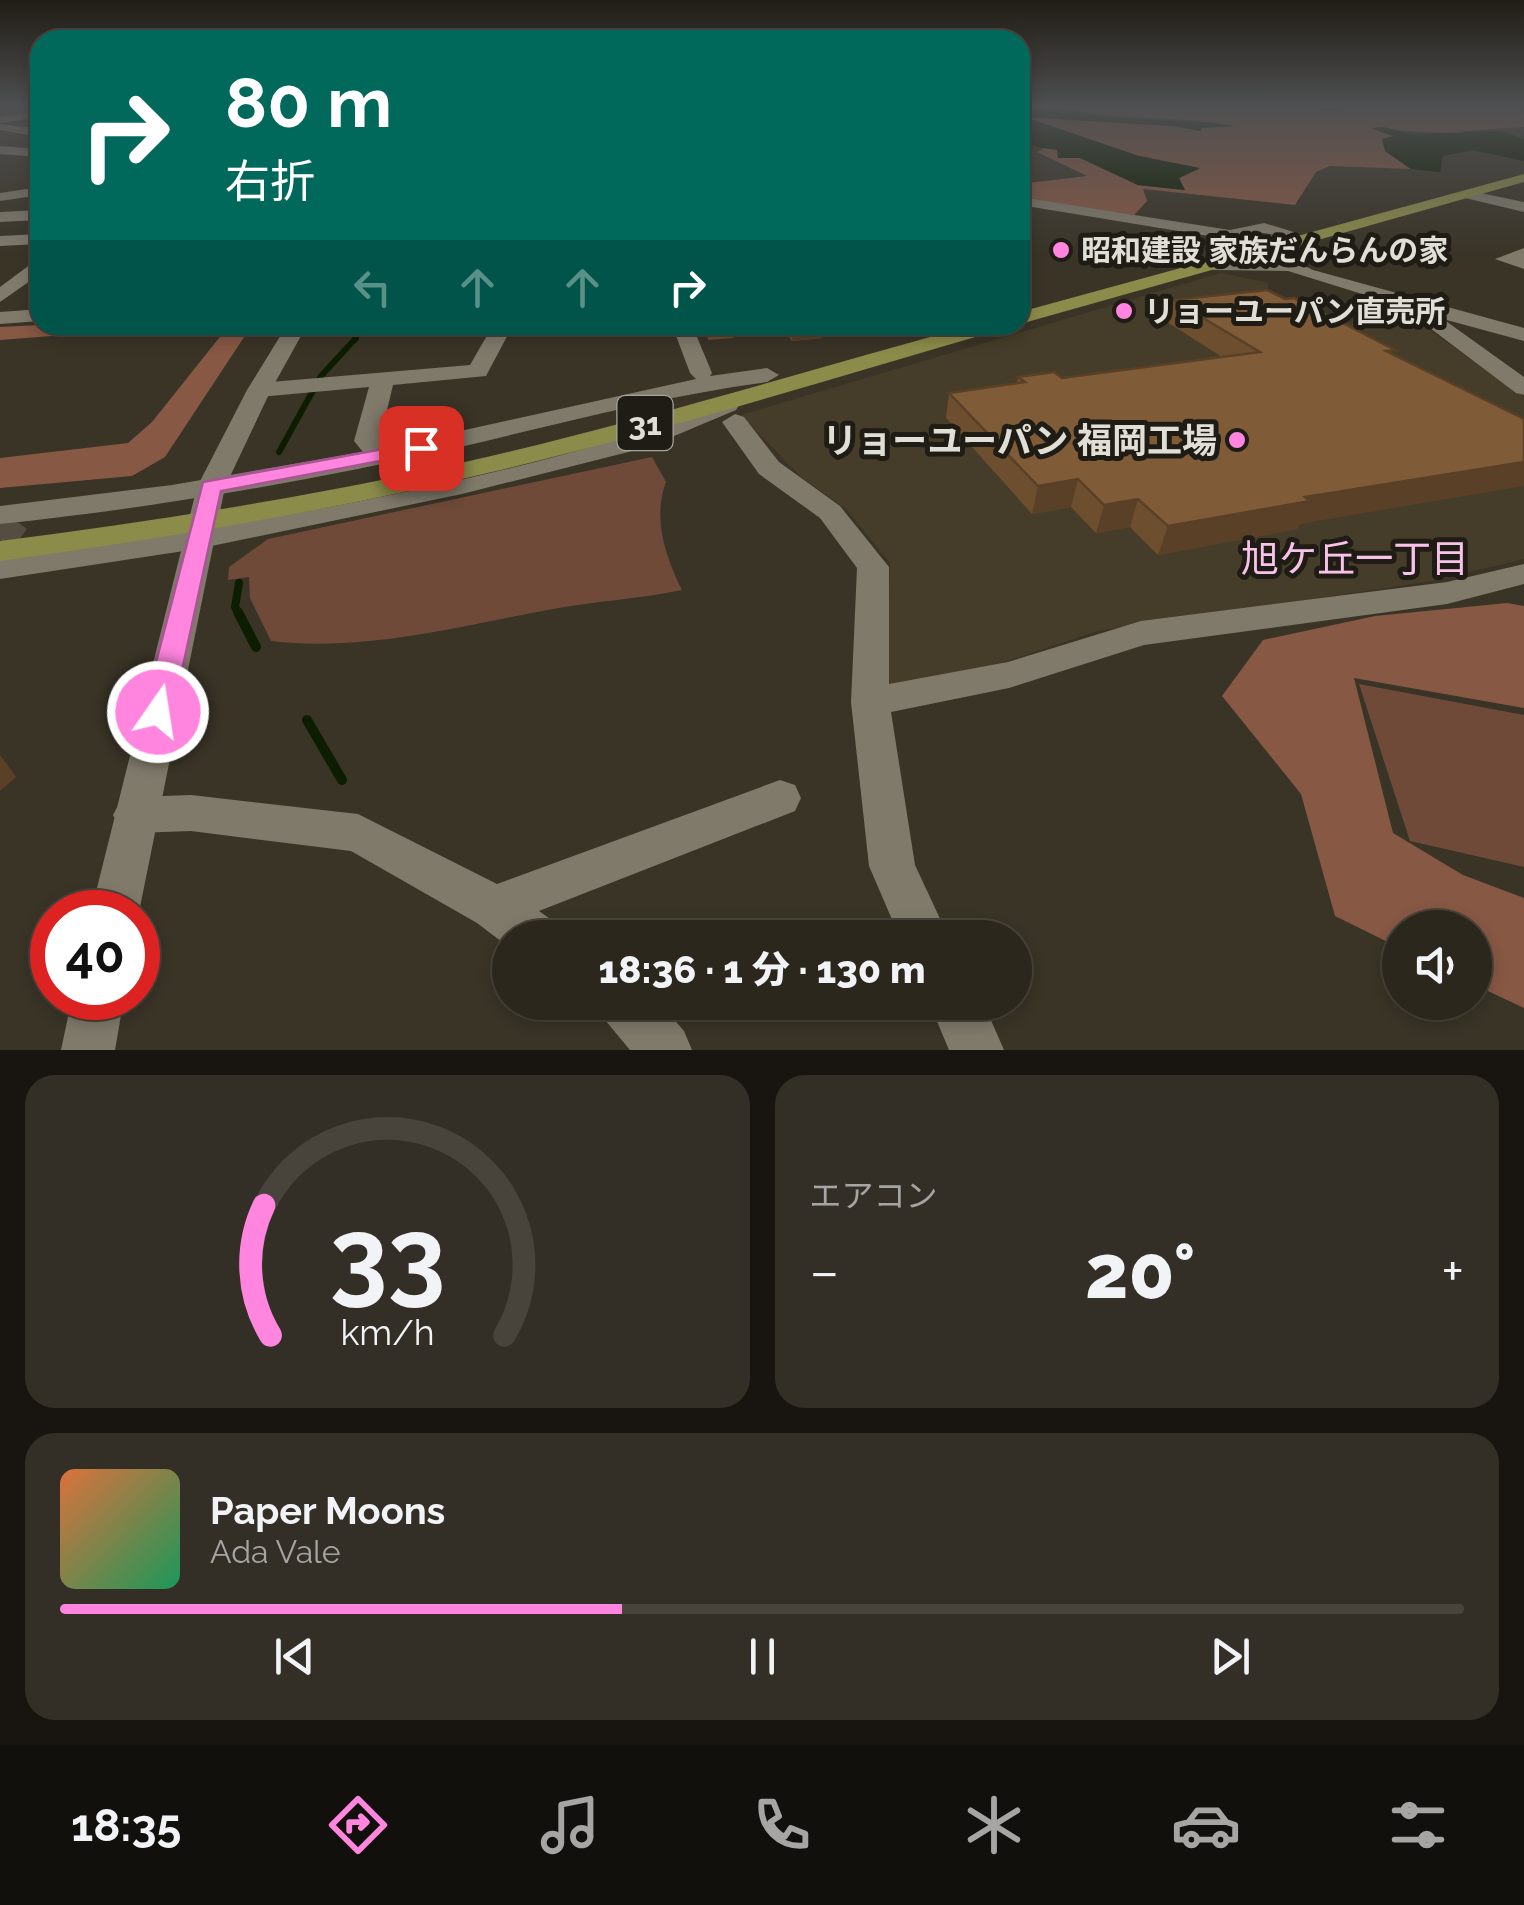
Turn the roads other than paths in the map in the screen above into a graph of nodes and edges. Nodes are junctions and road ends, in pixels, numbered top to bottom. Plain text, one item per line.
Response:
1 (1524, 170) edge
2 (1524, 178) edge
3 (30, 192) edge
4 (1466, 194) junction
5 (0, 197) edge
6 (1030, 203) edge
7 (1524, 207) edge
8 (30, 216) edge
9 (0, 217) edge
10 (1289, 233) junction
11 (30, 240) edge
12 (0, 241) edge
13 (1263, 250) junction
14 (1524, 254) edge
15 (1290, 260) junction
16 (1524, 264) edge
17 (1213, 265) junction
18 (30, 268) edge
19 (0, 269) edge
20 (30, 274) edge
21 (0, 296) edge
22 (1030, 303) edge
23 (1415, 307) junction
24 (1030, 315) edge
25 (30, 316) edge
26 (0, 318) edge
27 (1524, 320) edge
28 (1488, 326) junction
29 (291, 335) edge
30 (498, 335) edge
31 (686, 335) edge
32 (920, 335) edge
33 (956, 335) edge
34 (1524, 335) edge
35 (702, 374) dead end
36 (383, 379) junction
37 (770, 381) junction
38 (1524, 388) edge
39 (258, 390) junction
40 (735, 422) dead end
41 (382, 456) junction
42 (211, 487) junction
43 (9, 520) edge
44 (132, 525) junction
45 (197, 540) junction
46 (0, 551) tunnel mouth
47 (0, 569) edge
48 (1524, 574) edge
49 (870, 702) junction
50 (780, 798) dead end
51 (134, 815) junction
52 (119, 890) edge
53 (494, 907) junction
54 (512, 920) edge
55 (917, 920) edge
56 (94, 1020) edge
57 (639, 1020) edge
58 (963, 1020) edge
59 (88, 1050) edge
60 (666, 1050) edge
61 (977, 1050) edge

1 - 10 main road
2 - 4 main road
3 - 5 street
4 - 7 street
4 - 13 main road
6 - 10 street
8 - 9 street
10 - 22 main road
11 - 12 street
13 - 15 street
13 - 17 main road
14 - 16 street
15 - 17 street
15 - 23 street
17 - 24 main road
18 - 19 street
20 - 21 street
23 - 28 street
23 - 38 street
25 - 26 street
27 - 28 street
28 - 34 street
29 - 39 street
30 - 36 street
31 - 35 street
32 - 37 main road, 31
33 - 37 main road, 31
36 - 39 street
36 - 41 street
37 - 41 street
37 - 44 main road, 31
37 - 45 street
39 - 42 street
40 - 49 street
41 - 42 street
42 - 43 street
42 - 45 street
43 - 44 main road, 31
44 - 46 main road, 31
45 - 47 street
45 - 51 street
48 - 49 street
49 - 55 street
50 - 53 street
51 - 52 street
51 - 53 street
53 - 54 street
56 - 59 street
57 - 60 street
58 - 61 street

